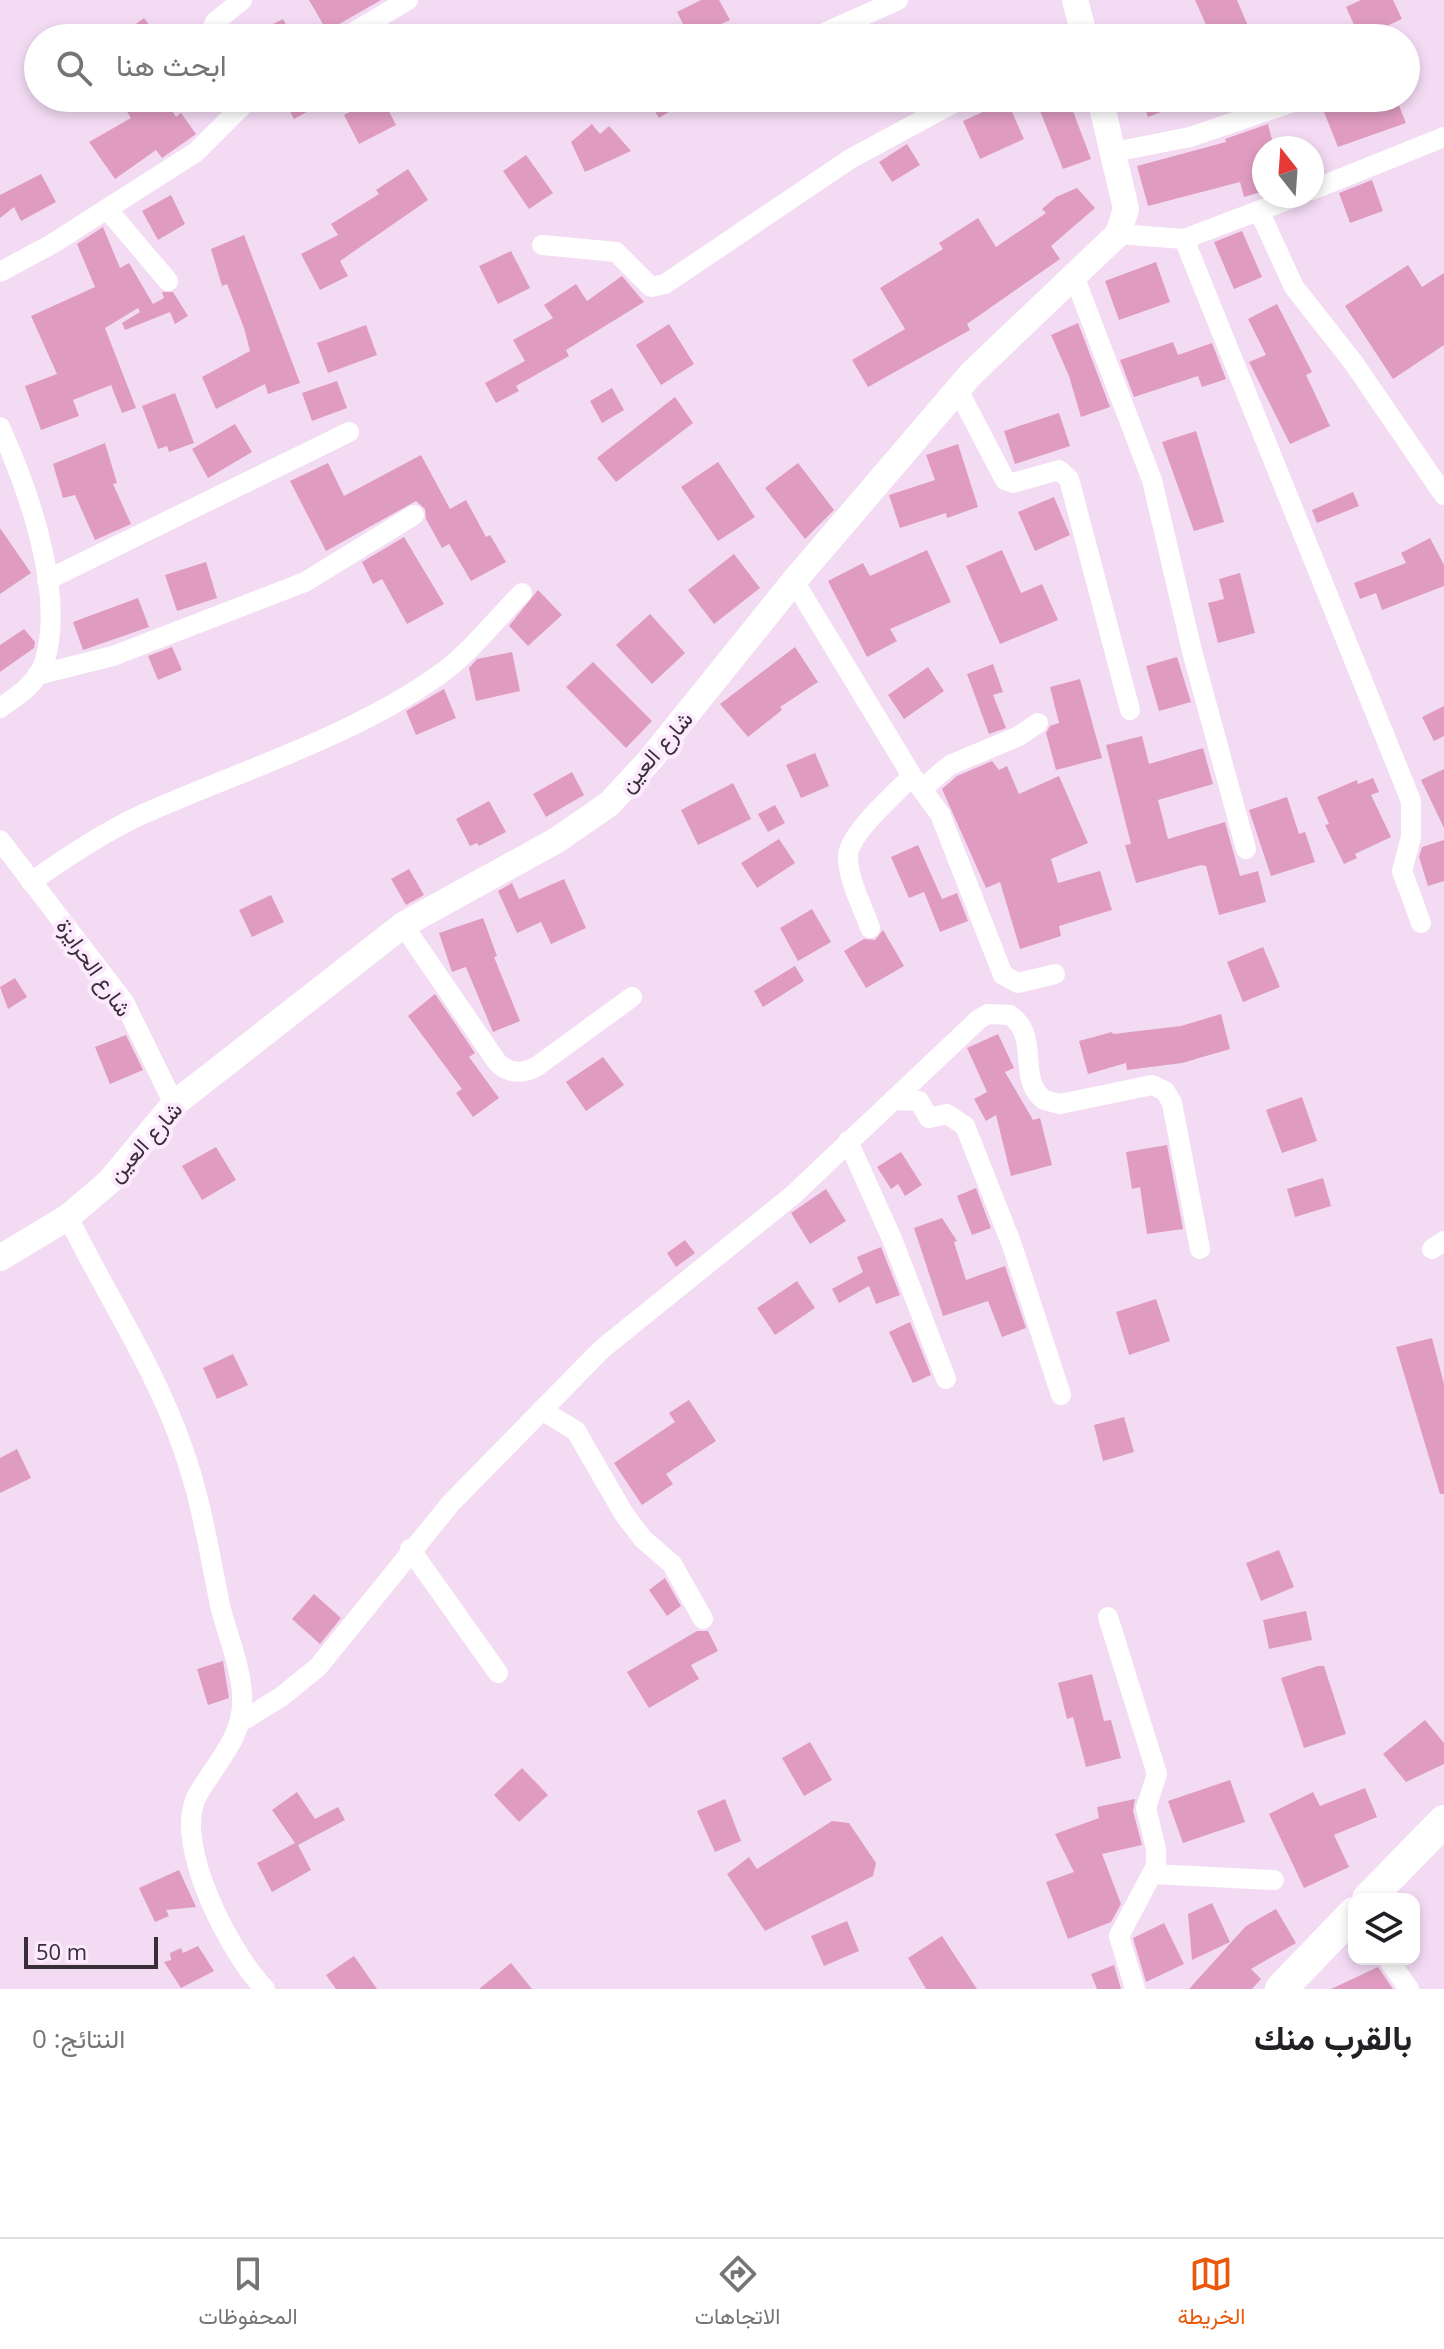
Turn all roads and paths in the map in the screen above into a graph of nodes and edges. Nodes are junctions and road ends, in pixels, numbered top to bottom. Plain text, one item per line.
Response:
1 (242, 0) edge
2 (408, 0) edge
3 (898, 0) edge
4 (1075, 0) edge
5 (214, 24) edge
6 (368, 24) edge
7 (844, 24) edge
8 (1081, 24) edge
9 (236, 112) edge
10 (937, 112) edge
11 (1104, 112) edge
12 (1264, 112) edge
13 (1444, 137) edge
14 (1114, 152) junction
15 (1324, 185) edge
16 (1271, 208) edge
17 (107, 209) junction
18 (1260, 213) junction
19 (1118, 234) junction
20 (1184, 239) junction
21 (542, 245) dead end
22 (0, 272) edge
23 (1074, 276) junction
24 (168, 281) dead end
25 (958, 390) junction
26 (0, 427) edge
27 (349, 432) dead end
28 (1444, 495) edge
29 (414, 515) dead end
30 (47, 580) junction
31 (794, 581) junction
32 (522, 593) dead end
33 (37, 675) junction
34 (0, 708) edge
35 (1130, 710) dead end
36 (1038, 723) dead end
37 (918, 782) junction
38 (0, 840) edge
39 (1246, 849) dead end
40 (31, 882) junction
41 (1421, 923) dead end
42 (403, 925) junction
43 (870, 928) dead end
44 (1055, 974) dead end
45 (632, 997) dead end
46 (893, 1100) junction
47 (174, 1104) junction
48 (848, 1141) junction
49 (68, 1217) junction
50 (1200, 1249) dead end
51 (0, 1258) edge
52 (946, 1379) dead end
53 (1061, 1395) dead end
54 (542, 1410) junction
55 (410, 1549) junction
56 (1108, 1617) dead end
57 (703, 1619) dead end
58 (498, 1673) dead end
59 (242, 1721) junction
60 (1444, 1821) edge
61 (1153, 1874) junction
62 (1274, 1880) dead end
63 (1374, 1893) edge
64 (1348, 1919) edge
65 (1392, 1965) edge
66 (265, 1989) edge
67 (1135, 1989) edge
68 (1281, 1989) edge
69 (1409, 1989) edge

1 - 5 street
2 - 6 street
3 - 7 street
4 - 8 street
9 - 17 street
10 - 21 street
11 - 14 street
12 - 14 street
13 - 15 street
14 - 19 street
16 - 18 street
17 - 22 street
17 - 24 street
18 - 20 street
18 - 28 street
19 - 20 street
19 - 23 street, شارع العين
20 - 41 street
23 - 25 street, شارع العين
23 - 39 street
25 - 31 street, شارع العين
25 - 35 street
26 - 30 street
27 - 30 street
29 - 33 street
30 - 33 street
31 - 37 street
31 - 42 street, شارع العين
32 - 40 street
33 - 34 street
36 - 37 street
37 - 43 street
37 - 44 street
38 - 40 street, شارع الحرايزة
40 - 47 street, شارع الحرايزة
42 - 45 street
42 - 47 street, شارع العين
46 - 48 street
46 - 50 street
46 - 53 street
47 - 49 street, شارع العين
48 - 52 street
48 - 54 street
49 - 51 street, شارع العين
49 - 59 street
54 - 55 street
54 - 57 street
55 - 58 street
55 - 59 street
56 - 61 street
59 - 66 street
60 - 63 main road
61 - 62 street
61 - 67 street
64 - 68 main road
65 - 69 street

